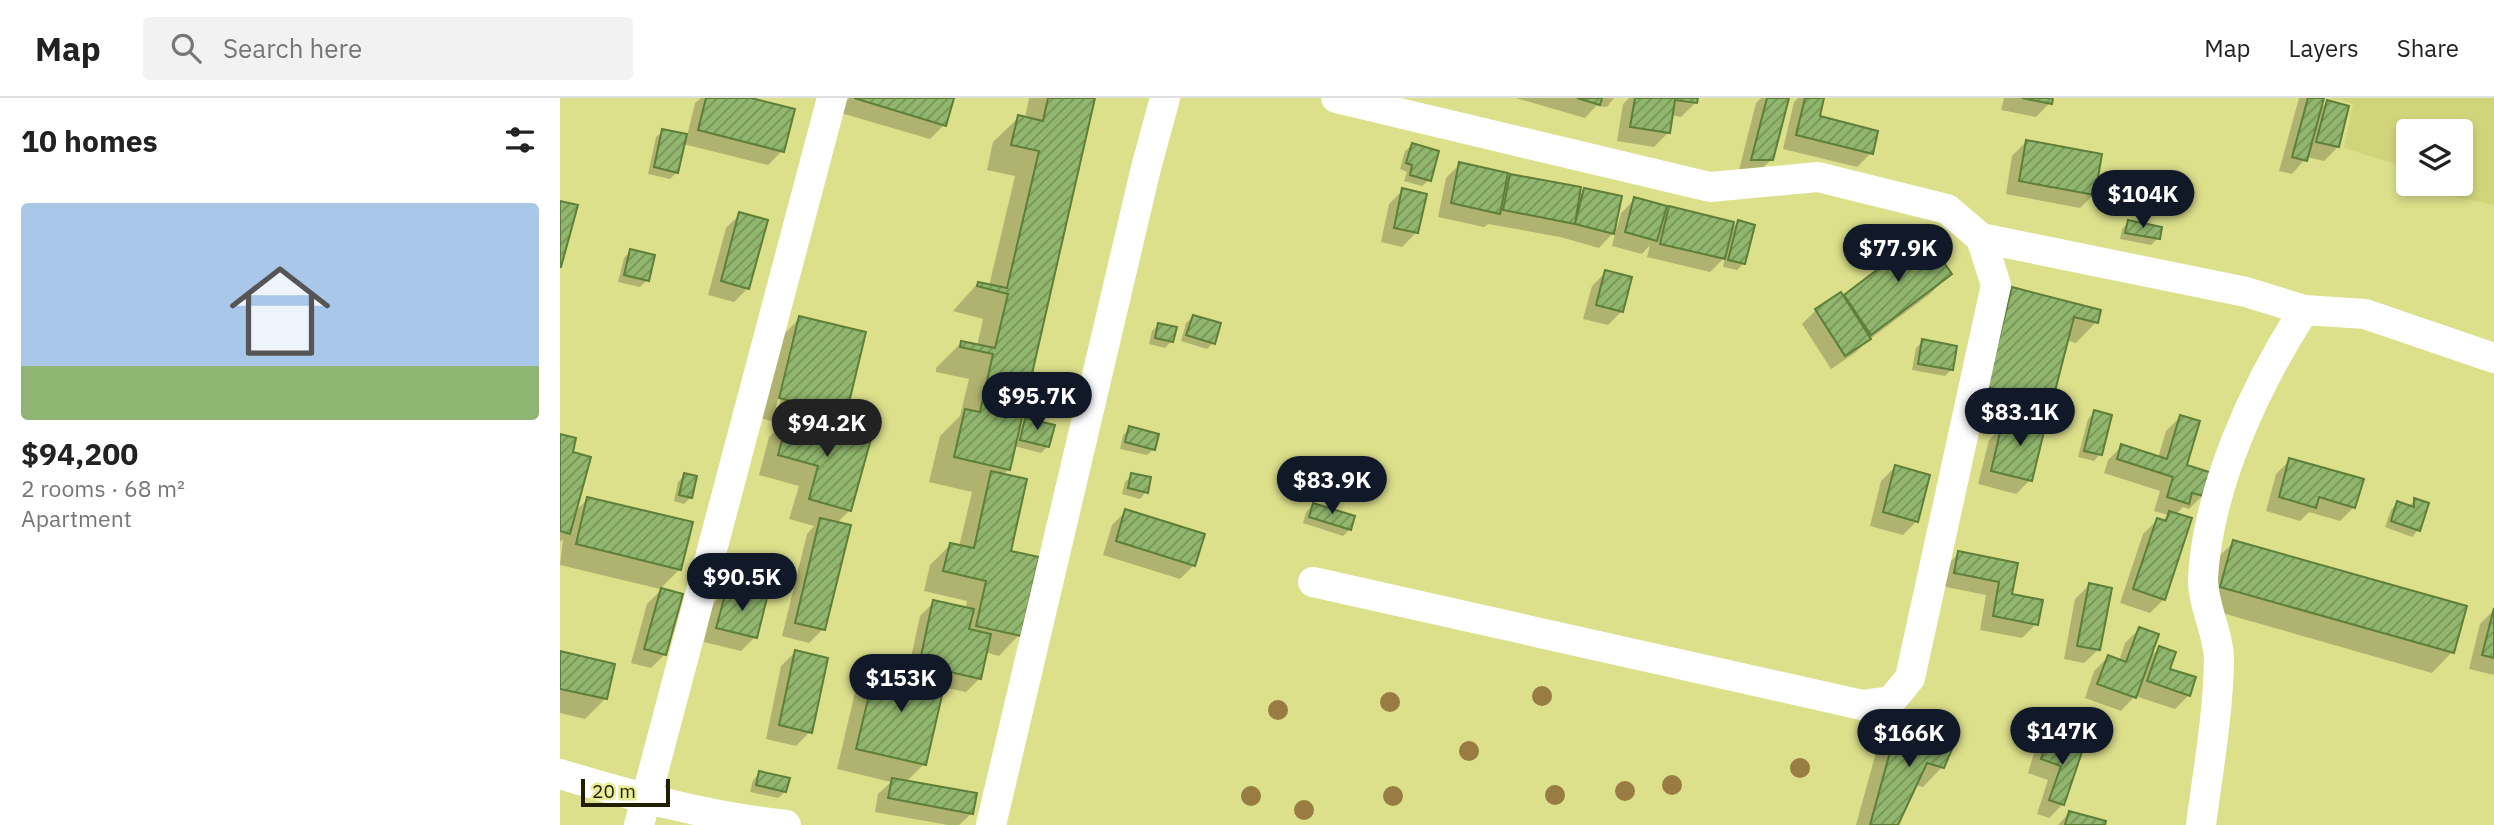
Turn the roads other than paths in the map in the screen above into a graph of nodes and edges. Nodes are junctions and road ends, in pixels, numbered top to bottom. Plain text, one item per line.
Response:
1 (832, 98) edge
2 (1166, 98) edge
3 (1336, 98) edge
4 (1981, 238) junction
5 (2304, 310) junction
6 (2494, 358) edge
7 (1313, 582) dead end
8 (560, 774) edge
9 (642, 813) edge
10 (786, 825) edge
11 (990, 825) edge
12 (2202, 825) edge

1 - 9 street
2 - 11 street
3 - 4 street
4 - 5 street
4 - 7 street
5 - 6 street
5 - 12 street
8 - 9 street
9 - 10 street

